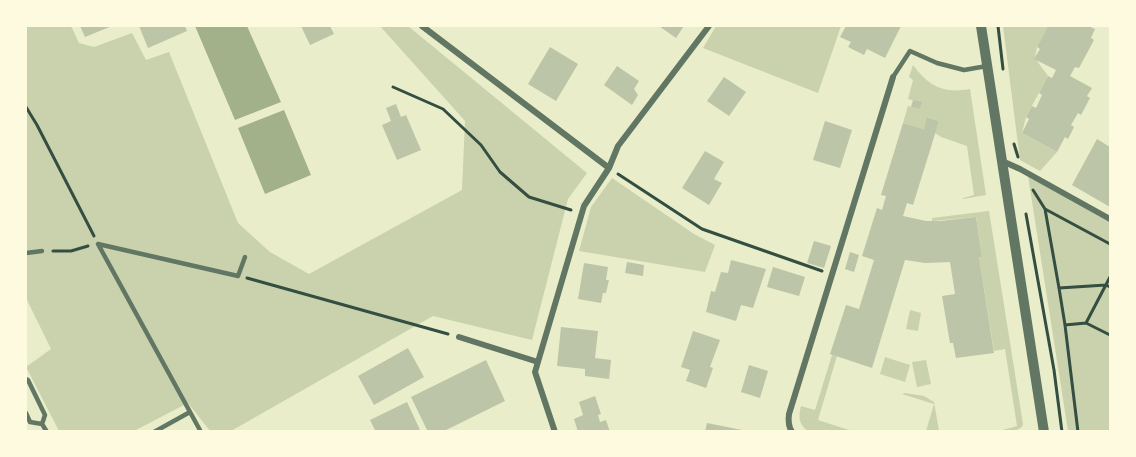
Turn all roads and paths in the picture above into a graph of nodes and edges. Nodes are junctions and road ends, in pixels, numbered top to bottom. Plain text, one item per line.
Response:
1 (422, 26) edge
2 (710, 26) edge
3 (981, 26) edge
4 (998, 26) edge
5 (987, 66) junction
6 (1003, 70) dead end
7 (893, 77) joint
8 (393, 87) dead end
9 (26, 107) edge
10 (1013, 141) dead end
11 (1002, 160) junction
12 (609, 168) junction
13 (1020, 169) junction
14 (1045, 209) junction
15 (581, 213) junction
16 (1025, 213) dead end
17 (1110, 219) edge
18 (98, 244) junction
19 (1110, 244) edge
20 (42, 251) joint
21 (26, 253) edge
22 (245, 257) dead end
23 (832, 275) junction
24 (238, 276) junction
25 (1110, 277) edge
26 (1106, 285) junction
27 (1110, 287) edge
28 (1059, 288) junction
29 (1086, 323) junction
30 (1065, 325) junction
31 (1110, 335) edge
32 (459, 337) joint
33 (538, 362) junction
34 (26, 379) edge
35 (190, 412) junction
36 (26, 413) edge
37 (42, 424) junction
38 (47, 432) edge
39 (153, 432) edge
40 (201, 432) edge
41 (555, 432) edge
42 (792, 432) edge
43 (1044, 432) edge
44 (1062, 432) edge
45 (1078, 432) edge

1 - 12 street
2 - 12 street
3 - 5 street
4 - 6 path
5 - 7 lane
5 - 11 street
7 - 23 street
8 - 15 path
9 - 18 path
10 - 13 path
11 - 13 street
11 - 43 street
12 - 15 street
12 - 23 path
13 - 14 path
13 - 17 street
14 - 19 path
14 - 28 path
15 - 33 street
16 - 44 path
18 - 20 path
18 - 24 lane
18 - 35 lane
20 - 21 lane
22 - 24 lane
23 - 42 street
24 - 32 path
25 - 26 path
26 - 27 path
26 - 28 path
26 - 29 path
28 - 30 path
29 - 30 path
29 - 31 path
30 - 45 path
32 - 33 street
33 - 41 street
34 - 37 lane
35 - 39 lane
35 - 40 lane
36 - 37 lane
37 - 38 lane

